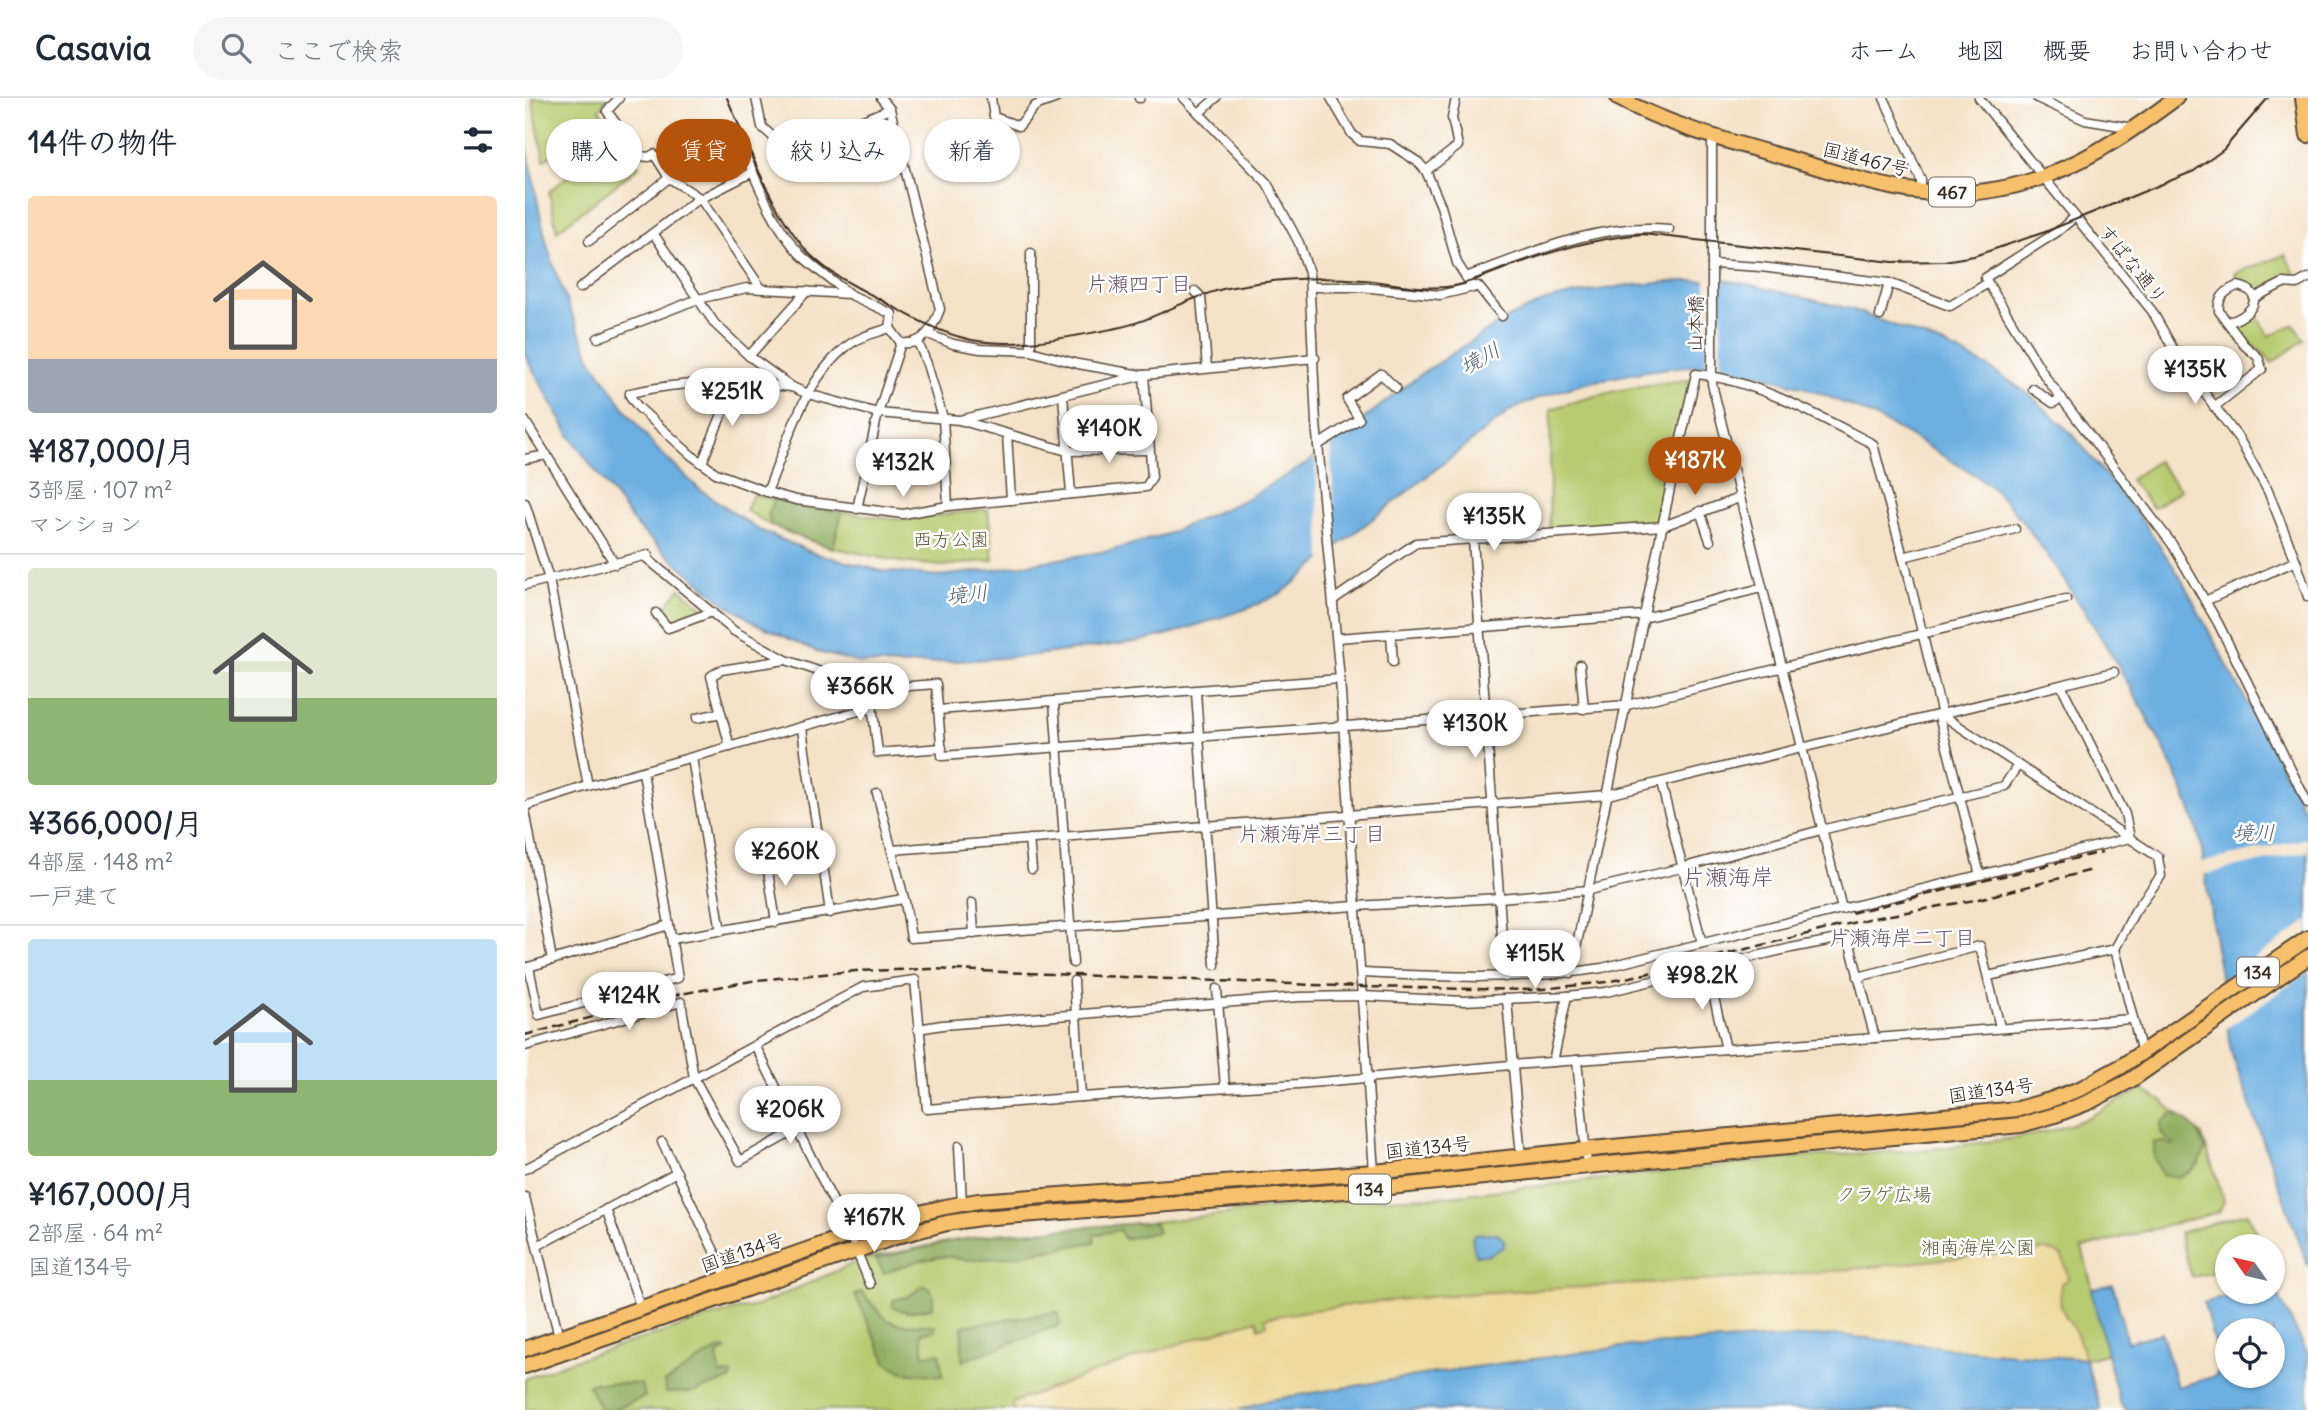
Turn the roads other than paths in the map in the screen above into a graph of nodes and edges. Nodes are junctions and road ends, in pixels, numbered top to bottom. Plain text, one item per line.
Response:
1 (619, 98) edge
2 (756, 98) edge
3 (881, 98) edge
4 (991, 98) edge
5 (1057, 98) edge
6 (1184, 98) edge
7 (1216, 98) edge
8 (1331, 98) edge
9 (1456, 98) edge
10 (1618, 98) edge
11 (1884, 98) edge
12 (1979, 98) edge
13 (2037, 98) edge
14 (2176, 98) edge
15 (2303, 98) edge
16 (890, 109) junction
17 (1199, 113) junction
18 (2135, 128) junction
19 (2308, 135) edge
20 (1712, 136) junction
21 (656, 157) edge
22 (1426, 171) junction
23 (753, 172) joint
24 (2043, 178) junction
25 (664, 182) edge
26 (675, 182) edge
27 (1921, 191) junction
28 (701, 198) junction
29 (2075, 217) junction
30 (1669, 229) dead end
31 (653, 233) junction
32 (589, 241) dead end
33 (1031, 253) dead end
34 (1712, 264) junction
35 (1467, 277) junction
36 (2308, 278) edge
37 (1889, 283) junction
38 (1988, 283) junction
39 (1311, 287) junction
40 (580, 288) dead end
41 (761, 288) junction
42 (1473, 288) junction
43 (807, 291) junction
44 (1195, 291) dead end
45 (849, 293) junction
46 (2254, 298) junction
47 (698, 299) junction
48 (1502, 316) dead end
49 (1880, 316) dead end
50 (2227, 322) junction
51 (890, 328) junction
52 (928, 334) junction
53 (598, 338) dead end
54 (901, 342) junction
55 (918, 342) junction
56 (1031, 351) junction
57 (749, 356) junction
58 (1315, 358) junction
59 (1207, 368) junction
60 (1711, 373) junction
61 (1144, 375) junction
62 (1722, 378) junction
63 (735, 382) junction
64 (1762, 385) dead end
65 (792, 387) junction
66 (1396, 388) dead end
67 (2033, 388) dead end
68 (807, 394) junction
69 (1063, 396) junction
70 (2062, 398) junction
71 (2214, 407) junction
72 (878, 413) junction
73 (943, 418) junction
74 (525, 421) edge
75 (959, 421) junction
76 (1007, 434) junction
77 (1318, 445) junction
78 (1149, 450) junction
79 (1067, 451) junction
80 (547, 455) junction
81 (525, 460) edge
82 (702, 463) junction
83 (767, 492) junction
84 (1071, 494) junction
85 (1739, 498) junction
86 (1011, 500) junction
87 (525, 503) edge
88 (948, 506) junction
89 (857, 509) junction
90 (1700, 511) junction
91 (1663, 526) junction
92 (2015, 528) dead end
93 (1473, 540) junction
94 (1710, 541) dead end
95 (1903, 556) junction
96 (2297, 561) junction
97 (615, 564) junction
98 (549, 579) junction
99 (525, 585) edge
100 (1761, 588) junction
101 (2308, 597) edge
102 (2066, 599) dead end
103 (1333, 600) junction
104 (2205, 601) junction
105 (712, 612) junction
106 (656, 613) dead end
107 (1644, 617) junction
108 (1480, 629) junction
109 (1923, 633) junction
110 (1391, 634) junction
111 (1336, 638) junction
112 (786, 660) junction
113 (1393, 662) dead end
114 (1580, 665) dead end
115 (1781, 668) junction
116 (2113, 672) dead end
117 (1340, 679) junction
118 (2061, 685) junction
119 (870, 689) junction
120 (1196, 692) junction
121 (1053, 702) junction
122 (1627, 705) junction
123 (873, 707) junction
124 (1584, 709) junction
125 (938, 710) junction
126 (721, 713) junction
127 (1486, 715) junction
128 (1940, 716) junction
129 (697, 718) dead end
130 (1342, 725) junction
131 (802, 727) junction
132 (1199, 737) junction
133 (730, 747) junction
134 (1056, 747) junction
135 (942, 748) junction
136 (1801, 749) junction
137 (692, 758) junction
138 (2018, 765) junction
139 (643, 772) junction
140 (1661, 783) junction
141 (588, 786) junction
142 (877, 793) dead end
143 (1608, 795) junction
144 (1961, 797) junction
145 (1494, 804) junction
146 (2308, 804) edge
147 (525, 808) edge
148 (1350, 816) junction
149 (1206, 825) junction
150 (1821, 830) junction
151 (1062, 836) junction
152 (2130, 838) junction
153 (1029, 839) junction
154 (893, 850) junction
155 (766, 858) dead end
156 (1681, 868) junction
157 (1032, 869) dead end
158 (1980, 875) junction
159 (1589, 890) junction
160 (1500, 898) junction
161 (903, 899) junction
162 (972, 904) dead end
163 (1356, 906) junction
164 (1842, 909) junction
165 (830, 913) junction
166 (1211, 917) junction
167 (776, 922) junction
168 (669, 925) junction
169 (1070, 927) junction
170 (721, 931) junction
171 (974, 934) junction
172 (2308, 938) edge
173 (671, 939) junction
174 (1702, 943) junction
175 (2115, 948) junction
176 (2308, 957) edge
177 (552, 960) junction
178 (1073, 963) dead end
179 (1215, 965) dead end
180 (527, 967) edge
181 (1707, 968) junction
182 (1362, 973) junction
183 (1571, 973) junction
184 (1987, 976) junction
185 (1506, 977) junction
186 (1858, 977) junction
187 (1074, 981) dead end
188 (1217, 989) dead end
189 (1363, 996) junction
190 (1567, 996) junction
191 (1507, 1000) junction
192 (1218, 1005) junction
193 (1076, 1014) junction
194 (2131, 1019) junction
195 (2000, 1027) junction
196 (918, 1029) junction
197 (1875, 1038) junction
198 (755, 1045) junction
199 (525, 1046) edge
200 (1726, 1049) junction
201 (2142, 1054) junction
202 (1577, 1060) junction
203 (1552, 1062) junction
204 (1511, 1065) junction
205 (2148, 1069) junction
206 (1369, 1077) junction
207 (694, 1078) junction
208 (1225, 1087) junction
209 (1081, 1097) junction
210 (798, 1129) junction
211 (663, 1142) dead end
212 (959, 1146) dead end
213 (1586, 1149) junction
214 (1521, 1157) junction
215 (1587, 1166) junction
216 (525, 1169) edge
217 (677, 1172) junction
218 (1374, 1172) junction
219 (1371, 1189) junction
220 (525, 1197) edge
221 (962, 1204) junction
222 (606, 1209) junction
223 (850, 1235) junction
224 (537, 1247) junction
225 (857, 1250) junction
226 (727, 1278) junction
227 (870, 1284) dead end
228 (641, 1308) junction
229 (559, 1337) junction
230 (525, 1349) edge
231 (525, 1366) edge

1 - 21 street
2 - 16 street
3 - 16 street
4 - 5 street
6 - 17 street
7 - 17 street
8 - 22 street
9 - 22 street
10 - 20 highway, 国道467号 / 467
11 - 27 street
12 - 24 street, すばな通り
13 - 18 street
14 - 18 highway, 国道467号 / 467
15 - 19 highway
16 - 52 street
17 - 39 street
18 - 24 highway, 国道467号 / 467
20 - 27 highway, 国道467号 / 467
20 - 34 street, 山本橋
22 - 35 street
23 - 28 street
23 - 45 street
24 - 27 highway, 国道467号 / 467
24 - 29 street, すばな通り
25 - 32 street
26 - 28 street
28 - 31 street
28 - 41 street
29 - 38 street
29 - 71 street, すばな通り
30 - 35 street
31 - 40 street
31 - 47 street
33 - 56 street
34 - 37 street
34 - 60 street, 山本橋
35 - 42 street
36 - 46 street
37 - 38 street
37 - 49 street
38 - 70 street
39 - 42 street
39 - 58 street
41 - 43 street
41 - 47 street
42 - 48 street
43 - 45 street
43 - 57 street
44 - 59 street
45 - 51 street
46 - 50 street
46 - 50 street
47 - 53 street
47 - 57 street
50 - 71 street
51 - 54 street
51 - 68 street
52 - 55 street
52 - 56 street
54 - 55 street
54 - 72 street
55 - 73 street
56 - 61 street
57 - 65 street
58 - 59 street
58 - 77 street
59 - 61 street
60 - 62 street
60 - 85 street, 山本橋
60 - 91 street
61 - 69 street
61 - 78 street
62 - 64 street
62 - 95 street
63 - 65 street
63 - 82 street
63 - 82 street
65 - 68 street
66 - 77 street
67 - 70 street
68 - 72 street
68 - 83 street
69 - 75 street
69 - 79 street
70 - 104 street
71 - 96 street, すばな通り
72 - 73 street
72 - 89 street
73 - 75 street
73 - 88 street
74 - 80 street
75 - 76 street
76 - 79 street
76 - 86 street
77 - 103 street
78 - 79 street
78 - 84 street
79 - 84 street
80 - 81 street
80 - 97 street
82 - 83 street
83 - 89 street
84 - 86 street
85 - 90 street
85 - 100 street, 山本橋
86 - 88 street
87 - 98 street
88 - 89 street
90 - 91 street
90 - 94 street
91 - 93 street
91 - 107 street
92 - 95 street
93 - 103 street
93 - 108 street
95 - 109 street
96 - 101 street, すばな通り
96 - 104 street
97 - 98 street
97 - 105 street
98 - 99 street
98 - 141 street
100 - 107 street
100 - 115 street, 山本橋
102 - 109 street
103 - 111 street
104 - 146 street
105 - 106 street
105 - 112 street
107 - 108 street
107 - 122 street
108 - 110 street
108 - 127 street
109 - 115 street
109 - 128 street
110 - 111 street
110 - 113 street
111 - 117 street
112 - 119 street
112 - 126 street
114 - 124 street
115 - 122 street
115 - 136 street, 山本橋
116 - 118 street
117 - 120 street
117 - 130 street
118 - 128 street
118 - 152 street
119 - 123 street
119 - 125 street
120 - 121 street
120 - 132 street
121 - 125 street
121 - 134 street
122 - 124 street
122 - 143 street
123 - 131 street
123 - 135 street
124 - 127 street
125 - 135 street
126 - 129 street
126 - 133 street
127 - 130 street
127 - 145 street
128 - 136 street
128 - 138 street
128 - 144 street
130 - 132 street
130 - 148 street
131 - 133 street
131 - 165 street
132 - 134 street
132 - 149 street
133 - 137 street
134 - 135 street
134 - 151 street
136 - 140 street
136 - 150 street, 山本橋
137 - 139 street
137 - 170 street
138 - 144 street
138 - 152 street
139 - 141 street
139 - 168 street
140 - 143 street
140 - 156 street
141 - 147 street
142 - 154 street
143 - 145 street
143 - 159 street
144 - 150 street
144 - 158 street
145 - 148 street
145 - 160 street
147 - 177 street
148 - 149 street
148 - 163 street
149 - 151 street
149 - 166 street
150 - 156 street
150 - 164 street, 山本橋
151 - 153 street
151 - 169 street
152 - 158 street
152 - 175 street
153 - 154 street
153 - 157 street
154 - 161 street
155 - 167 street
156 - 159 street
156 - 174 street
158 - 164 street
159 - 160 street
159 - 183 street
160 - 163 street
160 - 185 street
161 - 165 street
161 - 171 street
162 - 171 street
163 - 166 street
163 - 182 street
164 - 174 street
165 - 167 street
166 - 169 street
166 - 179 street
167 - 170 street
168 - 173 street
168 - 177 street
169 - 171 street
169 - 178 street
170 - 173 street
172 - 201 highway, 国道134号 / 134
173 - 180 street
174 - 183 street
175 - 184 street
175 - 194 street
176 - 205 highway, 国道134号 / 134
177 - 180 street
181 - 186 street
181 - 190 street
181 - 200 street
182 - 185 street
182 - 189 street
183 - 185 street
184 - 186 street
184 - 195 street
186 - 197 street
187 - 193 street
188 - 192 street
189 - 191 street
189 - 192 street
189 - 206 street
190 - 191 street
190 - 203 street
191 - 204 street
192 - 193 street
192 - 208 street
193 - 196 street
193 - 209 street
194 - 195 street
194 - 201 street
195 - 197 street
196 - 198 street
196 - 209 street
197 - 200 street
198 - 207 street
198 - 210 street
199 - 207 street
200 - 202 street
201 - 205 street
201 - 213 highway, 国道134号 / 134
202 - 203 street
202 - 213 street
203 - 204 street
204 - 206 street
204 - 214 street
205 - 215 highway, 国道134号 / 134
206 - 208 street
206 - 218 street
207 - 210 street
207 - 216 street
208 - 209 street
210 - 223 street
211 - 217 street
212 - 221 street
213 - 214 highway, 国道134号 / 134
213 - 215 street
214 - 218 highway, 国道134号 / 134
215 - 219 highway, 国道134号 / 134
217 - 222 street
217 - 226 street
218 - 219 street
218 - 221 highway, 国道134号 / 134
219 - 225 highway, 国道134号 / 134
220 - 224 street
221 - 223 highway, 国道134号 / 134
222 - 224 street
222 - 228 street
223 - 225 street
223 - 226 highway, 国道134号 / 134
224 - 229 street
225 - 227 street
225 - 231 highway, 国道134号 / 134
226 - 228 highway, 国道134号 / 134
228 - 229 highway, 国道134号 / 134
229 - 230 highway, 国道134号 / 134

